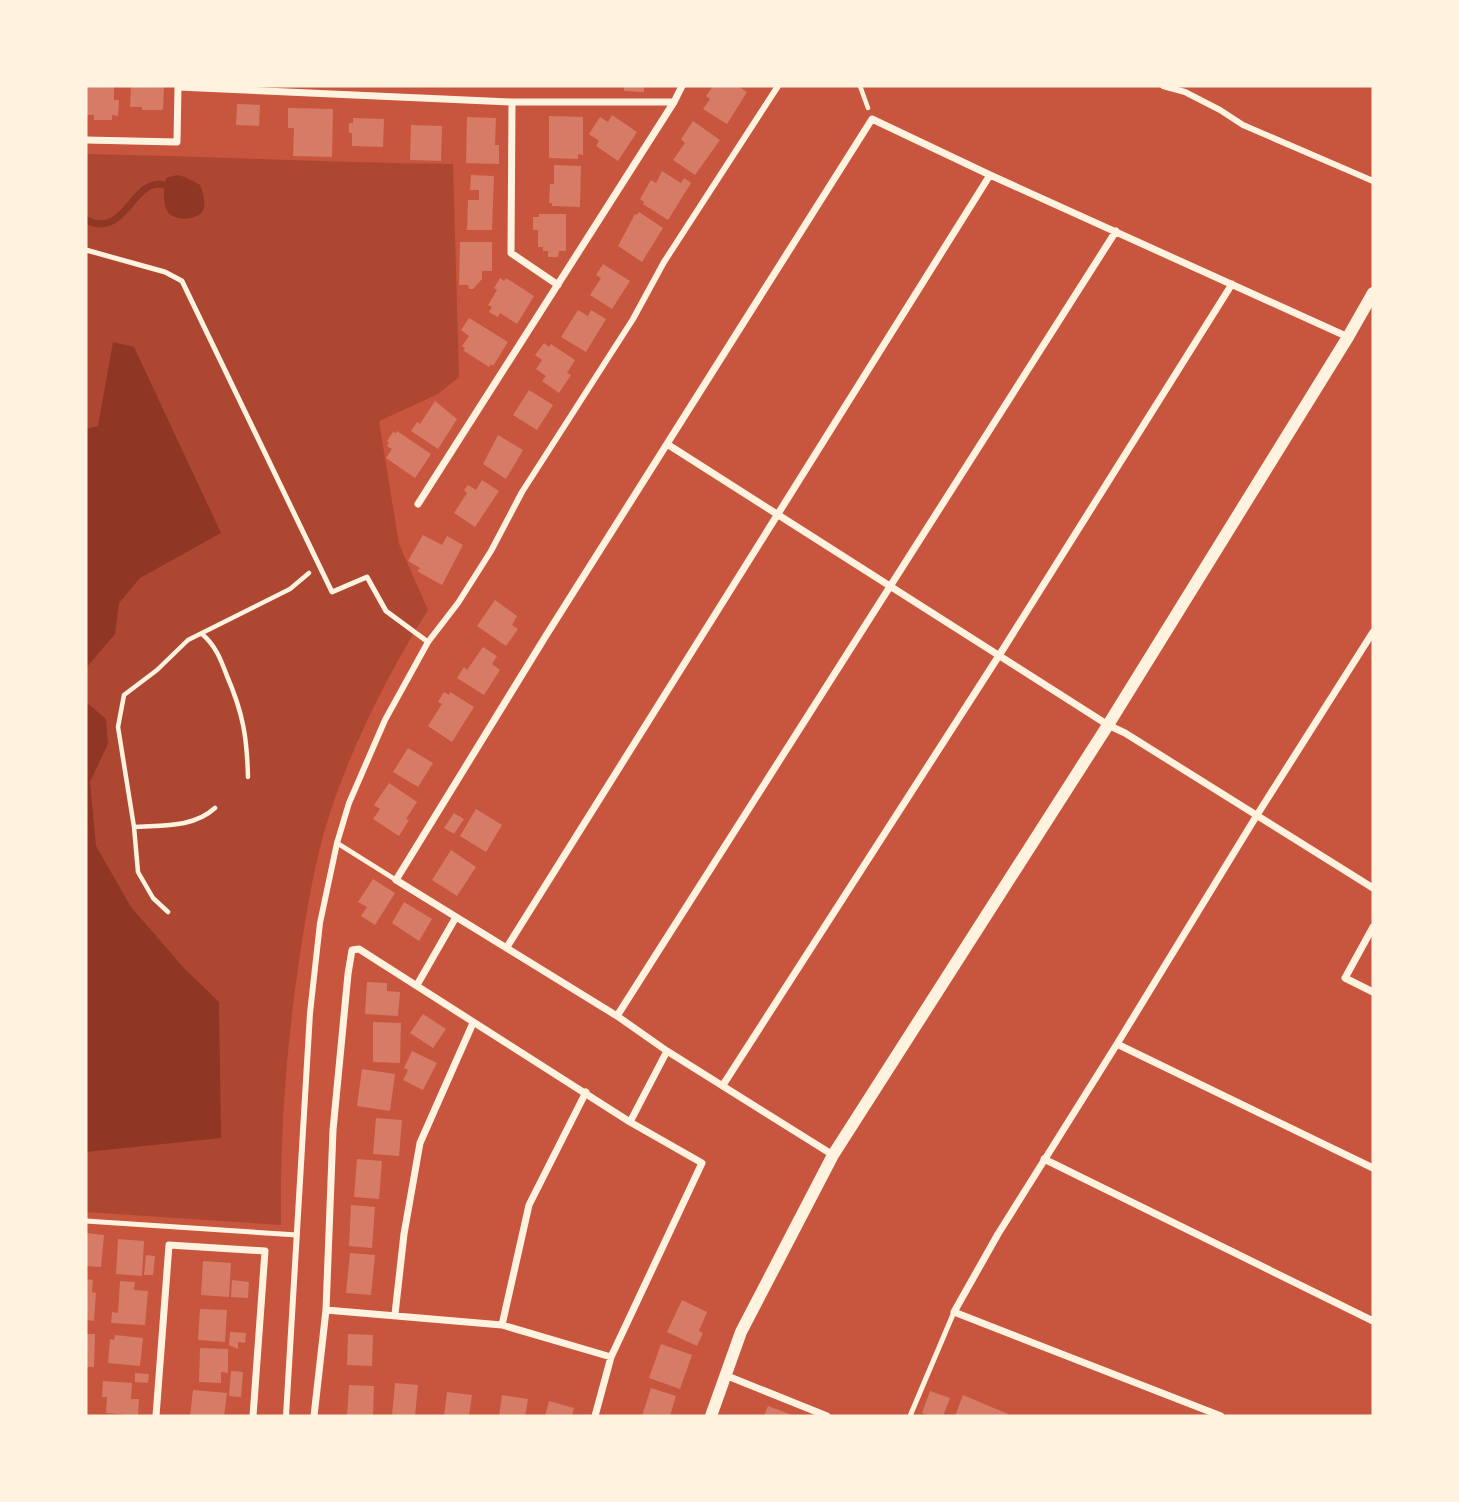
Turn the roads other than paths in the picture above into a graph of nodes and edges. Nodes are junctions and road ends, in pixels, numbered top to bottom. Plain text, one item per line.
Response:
1 (178, 86) edge
2 (682, 86) edge
3 (778, 86) edge
4 (1163, 86) edge
5 (512, 102) junction
6 (674, 102) junction
7 (86, 140) edge
8 (990, 175) junction
9 (1373, 181) edge
10 (1116, 231) junction
11 (86, 250) edge
12 (1232, 284) junction
13 (558, 285) junction
14 (1373, 293) edge
15 (1348, 337) junction
16 (667, 444) junction
17 (418, 504) dead end
18 (779, 514) junction
19 (890, 585) junction
20 (1373, 632) edge
21 (428, 642) junction
22 (1000, 654) junction
23 (1108, 725) junction
24 (1256, 815) junction
25 (337, 843) junction
26 (396, 880) junction
27 (1373, 888) edge
28 (456, 916) junction
29 (1373, 927) edge
30 (508, 947) junction
31 (417, 985) junction
32 (1373, 992) edge
33 (617, 1016) junction
34 (472, 1023) junction
35 (1118, 1044) junction
36 (667, 1051) junction
37 (723, 1085) junction
38 (586, 1092) junction
39 (630, 1122) junction
40 (833, 1155) junction
41 (1044, 1159) junction
42 (1373, 1168) edge
43 (86, 1221) edge
44 (298, 1235) junction
45 (326, 1310) junction
46 (954, 1312) junction
47 (395, 1314) junction
48 (1373, 1321) edge
49 (502, 1325) junction
50 (611, 1356) junction
51 (725, 1375) junction
52 (156, 1416) edge
53 (253, 1416) edge
54 (286, 1416) edge
55 (314, 1416) edge
56 (594, 1416) edge
57 (710, 1416) edge
58 (827, 1416) edge
59 (910, 1416) edge
60 (1221, 1416) edge

1 - 5 street
1 - 7 street
2 - 6 street
3 - 21 street
4 - 9 street
5 - 6 street
5 - 13 street
6 - 13 street
8 - 10 street
8 - 16 street
8 - 18 street
10 - 12 street
10 - 19 street
11 - 21 lane
12 - 15 street
12 - 22 street
13 - 17 street
14 - 15 street
15 - 23 street
16 - 18 street
16 - 26 street
18 - 19 street
18 - 30 street
19 - 22 street
19 - 33 street
20 - 24 street
21 - 25 street
22 - 23 street
22 - 37 street
23 - 24 street
23 - 40 street
24 - 27 street
24 - 35 street
25 - 26 lane
25 - 44 street
26 - 28 street
28 - 30 street
28 - 31 street
29 - 32 street
30 - 33 street
31 - 34 street
31 - 45 street
33 - 36 street
34 - 38 street
34 - 47 street
35 - 41 street
35 - 42 street
36 - 37 street
36 - 39 street
37 - 40 street
38 - 39 street
38 - 49 street
39 - 50 street
40 - 51 street
41 - 46 street
41 - 48 street
43 - 44 lane
44 - 54 street
45 - 47 street
45 - 55 street
46 - 59 lane
46 - 60 street
47 - 49 street
49 - 50 street
50 - 56 street
51 - 57 street
51 - 58 street
52 - 53 street

